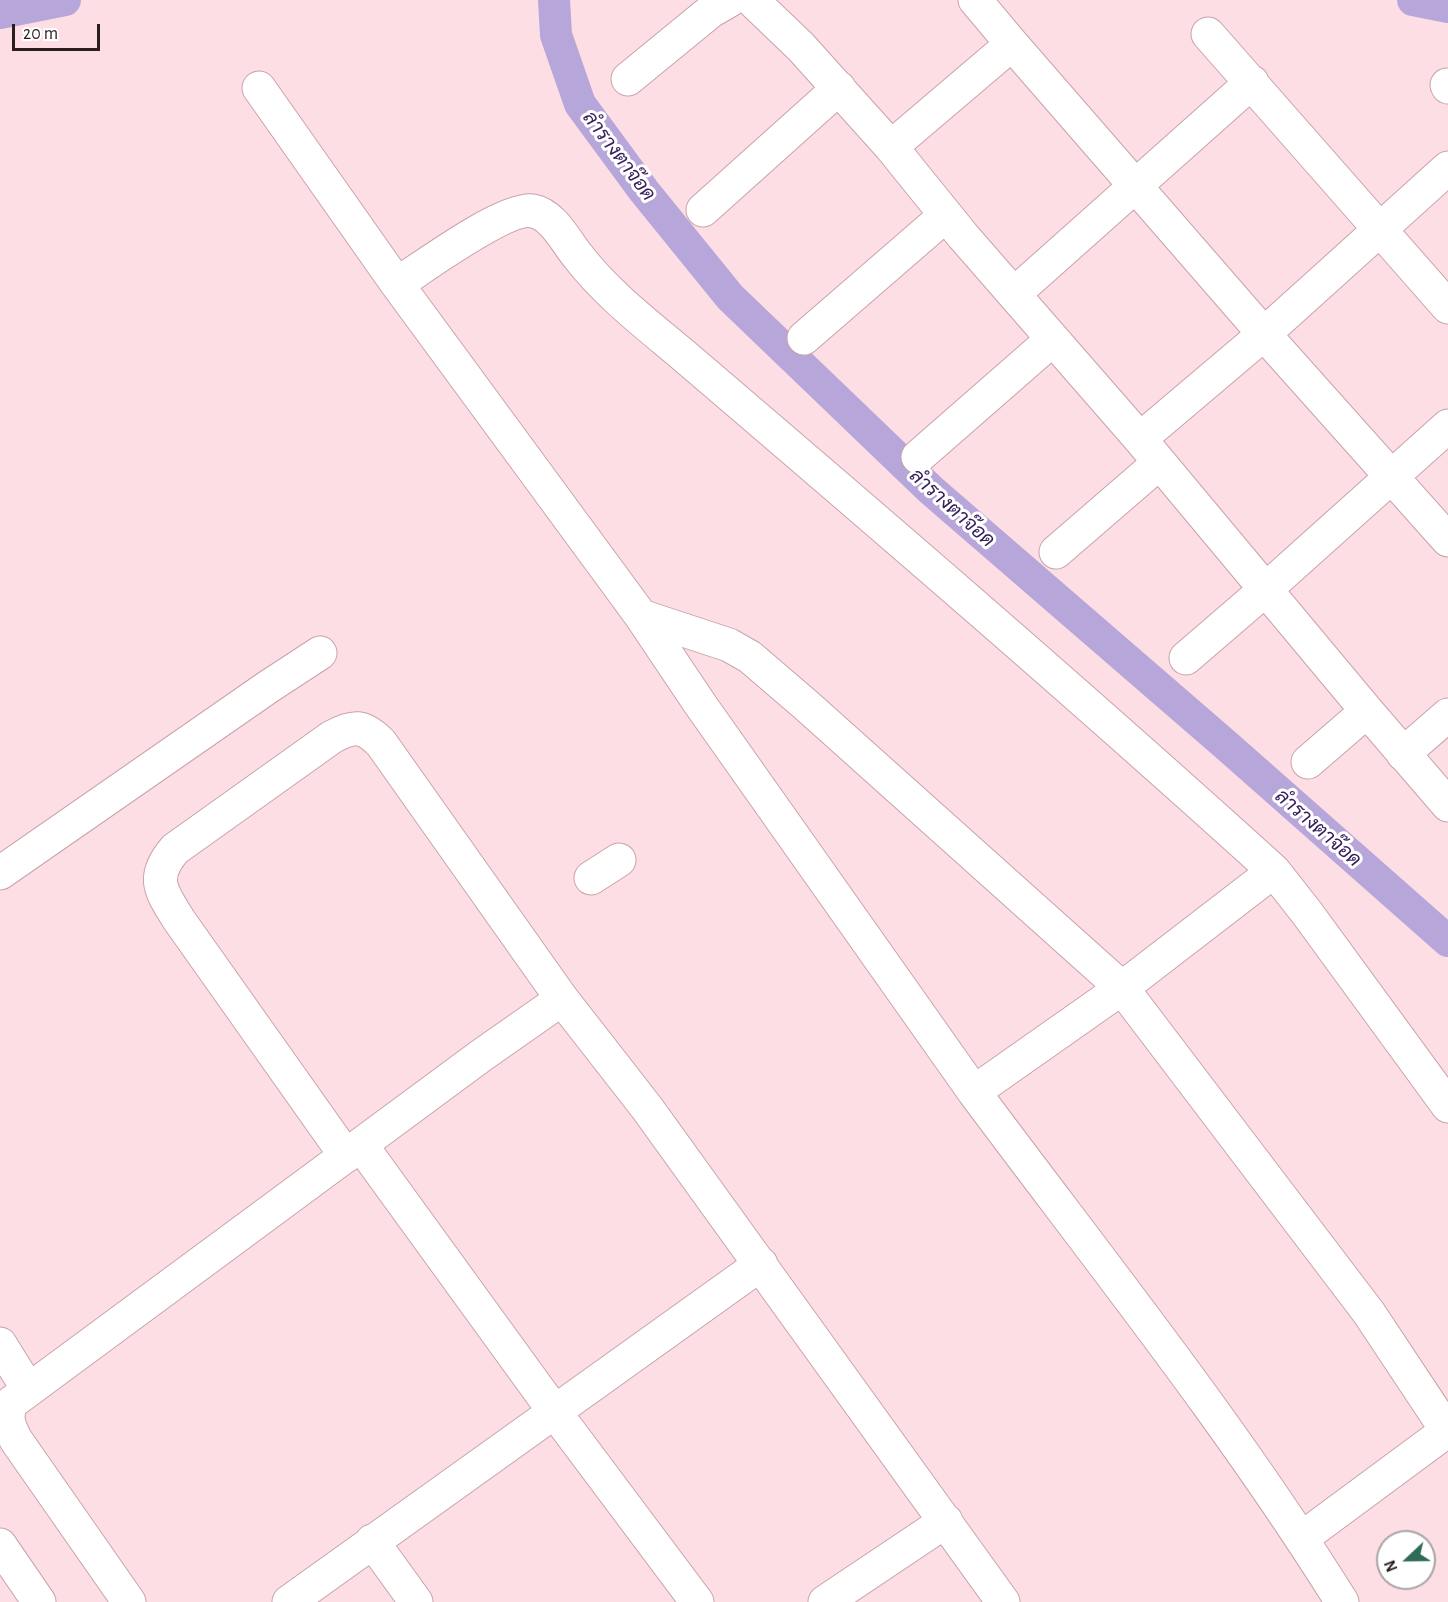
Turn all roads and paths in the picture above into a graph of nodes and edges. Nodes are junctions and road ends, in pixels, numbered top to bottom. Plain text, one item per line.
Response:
1 (730, 0) edge
2 (752, 0) edge
3 (975, 0) edge
4 (1208, 34) dead end
5 (1012, 44) junction
6 (628, 79) dead end
7 (1252, 82) junction
8 (260, 88) dead end
9 (840, 88) junction
10 (891, 147) junction
11 (1448, 168) edge
12 (1136, 185) junction
13 (703, 210) dead end
14 (946, 215) junction
15 (1380, 228) junction
16 (397, 284) junction
17 (1014, 294) junction
18 (1448, 307) edge
19 (1264, 334) junction
20 (804, 338) dead end
21 (1053, 339) junction
22 (1448, 426) edge
23 (1149, 451) junction
24 (918, 457) dead end
25 (1391, 477) junction
26 (1448, 540) edge
27 (1056, 552) dead end
28 (1265, 590) junction
29 (641, 616) junction
30 (320, 653) dead end
31 (1186, 658) dead end
32 (1366, 711) junction
33 (1448, 715) edge
34 (1403, 754) junction
35 (1308, 762) dead end
36 (1448, 805) edge
37 (619, 860) dead end
38 (1274, 871) junction
39 (0, 873) edge
40 (591, 878) dead end
41 (1122, 988) junction
42 (562, 999) junction
43 (974, 1092) junction
44 (1448, 1107) edge
45 (354, 1150) junction
46 (761, 1264) junction
47 (0, 1344) edge
48 (28, 1389) junction
49 (554, 1412) junction
50 (1448, 1431) edge
51 (946, 1521) junction
52 (1302, 1538) junction
53 (372, 1541) junction
54 (0, 1545) edge
55 (39, 1602) edge
56 (129, 1602) edge
57 (289, 1602) edge
58 (416, 1602) edge
59 (697, 1602) edge
60 (825, 1602) edge
61 (1003, 1602) edge
62 (1342, 1602) edge

1 - 6 street
2 - 9 street
3 - 5 street
4 - 7 street
5 - 10 street
5 - 12 street
7 - 12 street
7 - 15 street
8 - 16 street
9 - 10 street
9 - 13 street
10 - 14 street
11 - 15 street
12 - 17 street
12 - 19 street
14 - 17 street
14 - 20 street
15 - 18 street
15 - 19 street
16 - 29 street
16 - 38 street
17 - 21 street
19 - 23 street
19 - 25 street
21 - 23 street
21 - 24 street
22 - 25 street
23 - 27 street
23 - 28 street
25 - 26 street
25 - 28 street
28 - 31 street
28 - 32 street
29 - 41 street
29 - 43 street
30 - 39 street
32 - 34 street
32 - 35 street
33 - 34 street
34 - 36 street
37 - 40 street
38 - 41 street
38 - 44 street
41 - 43 street
41 - 50 street
42 - 45 street
42 - 45 street
42 - 46 street
43 - 52 street
45 - 48 street
45 - 49 street
46 - 49 street
46 - 51 street
47 - 48 street
48 - 56 street
49 - 53 street
49 - 59 street
50 - 52 street
51 - 60 street
51 - 61 street
52 - 62 street
53 - 57 street
53 - 58 street
54 - 55 street

